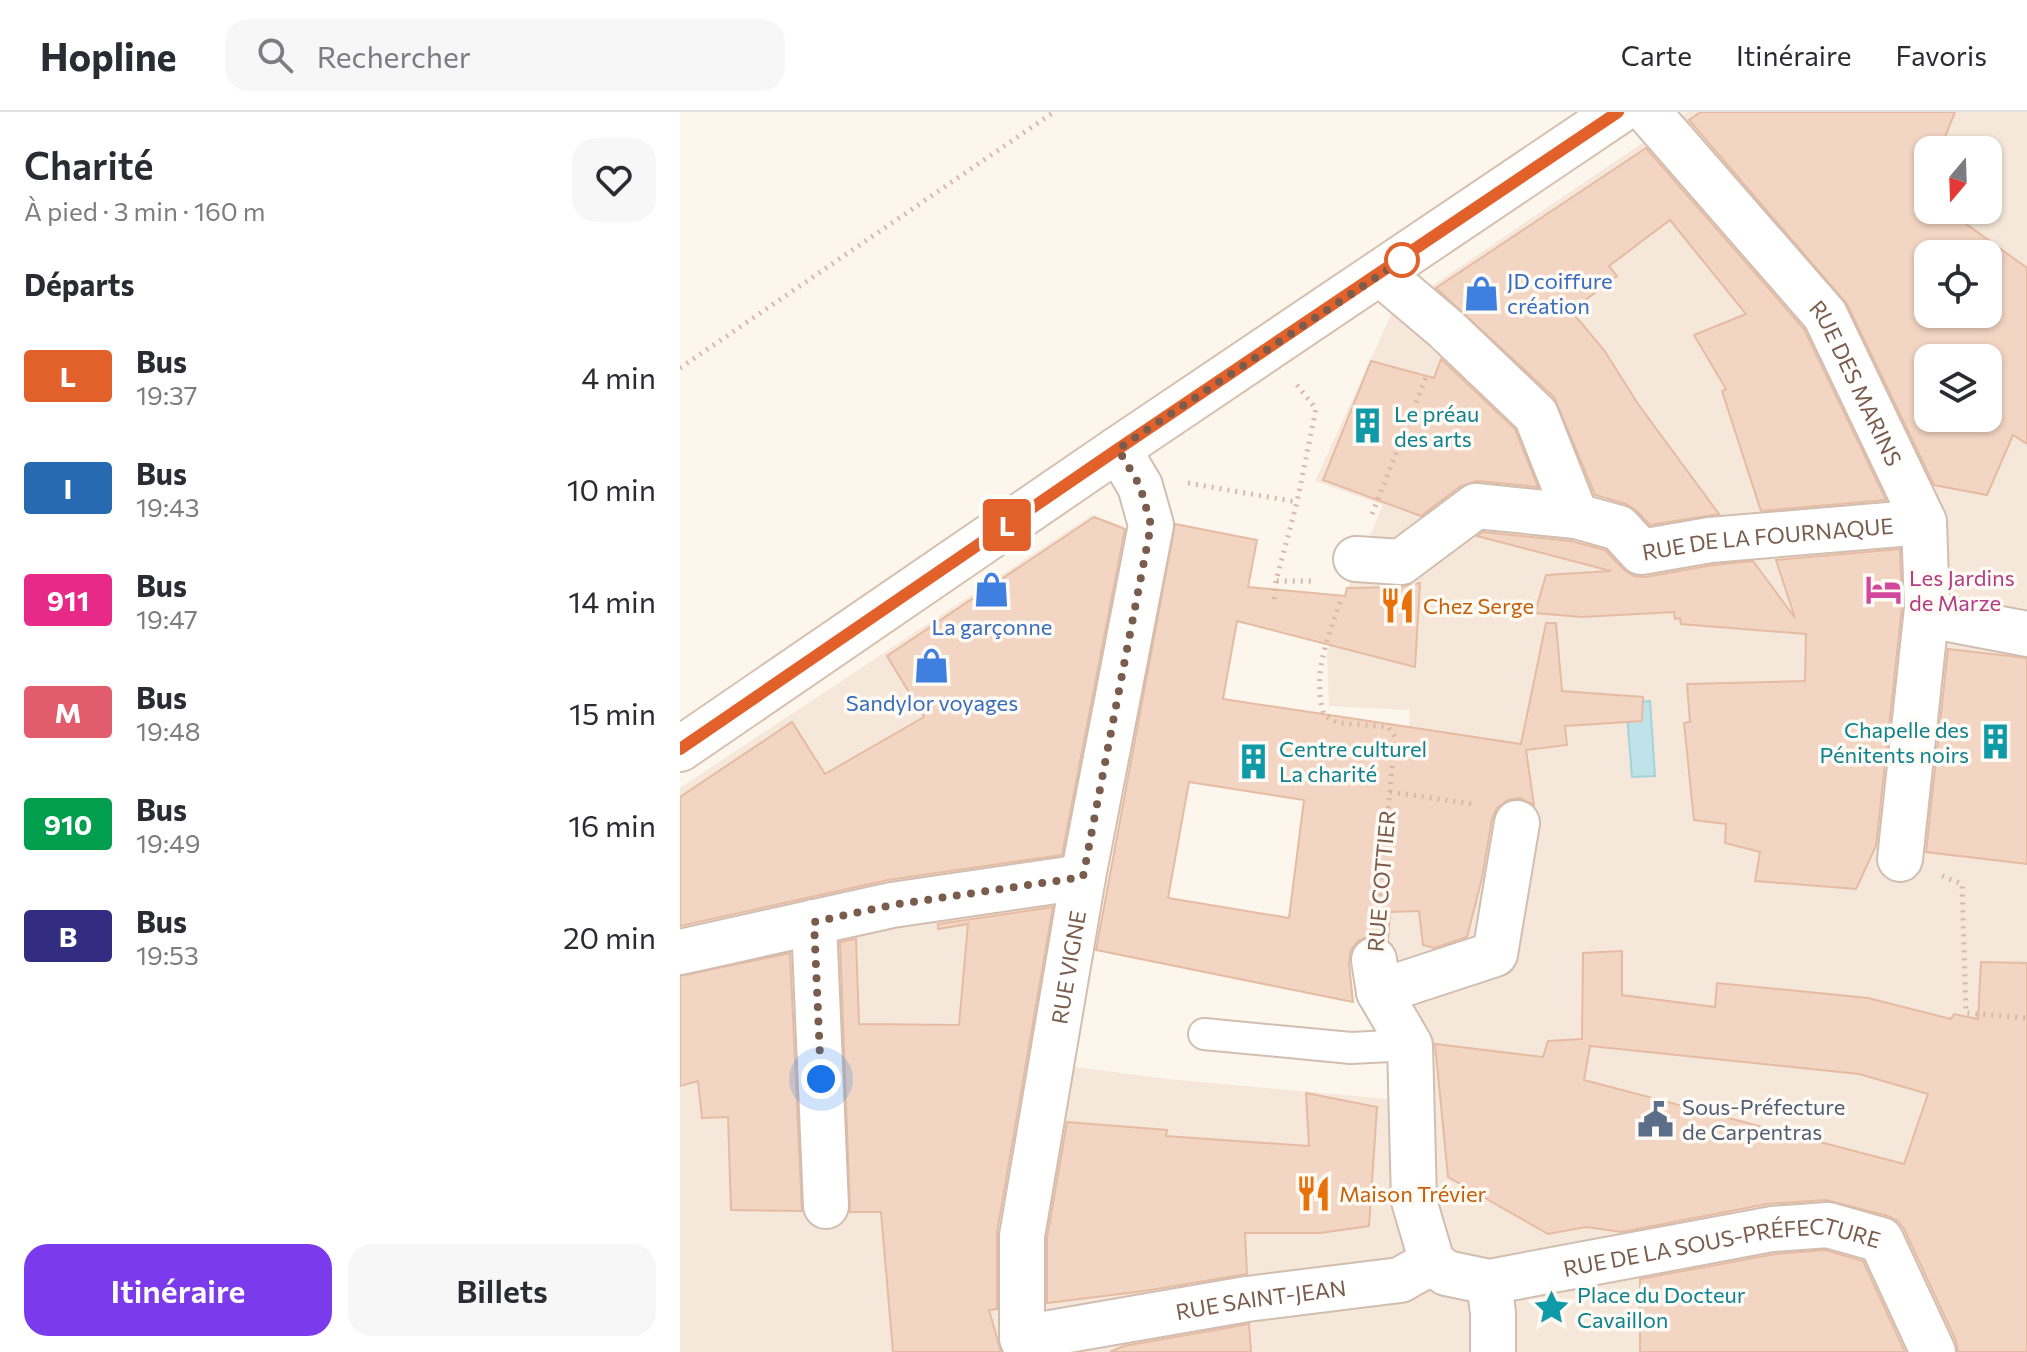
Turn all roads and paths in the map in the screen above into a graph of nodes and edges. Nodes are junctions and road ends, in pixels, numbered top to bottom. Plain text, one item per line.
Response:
1 (1054, 112) edge
2 (1618, 112) edge
3 (1648, 112) edge
4 (1381, 274) junction
5 (1446, 329) junction
6 (1269, 348) junction
7 (680, 368) edge
8 (1118, 449) junction
9 (1140, 486) junction
10 (1297, 502) junction
11 (1576, 516) junction
12 (1924, 522) junction
13 (1352, 570) junction
14 (1276, 581) junction
15 (1274, 599) dead end
16 (1927, 608) junction
17 (2027, 634) edge
18 (680, 749) edge
19 (1390, 792) junction
20 (1476, 804) dead end
21 (1517, 823) dead end
22 (1900, 859) joint
23 (1083, 877) junction
24 (814, 922) junction
25 (680, 952) edge
26 (1376, 976) junction
27 (2027, 1018) edge
28 (1204, 1034) dead end
29 (1410, 1045) junction
30 (826, 1206) dead end
31 (1432, 1262) junction
32 (1489, 1282) junction
33 (1025, 1345) edge
34 (1493, 1352) edge
35 (1933, 1352) edge

1 - 7 path
2 - 4 street
3 - 12 street, RUE DES MARINS
4 - 5 street
4 - 6 street
5 - 11 street
5 - 13 path, RUE COTTIER
6 - 8 street
6 - 10 path
8 - 9 street, RUE VIGNE
8 - 18 street
9 - 10 path
9 - 23 street, RUE VIGNE
10 - 14 path
11 - 12 street, RUE DE LA FOURNAQUE
11 - 13 street, RUE DE LA FOURNAQUE
12 - 16 street, RUE DES MARINS
13 - 14 path
13 - 19 path, RUE COTTIER
14 - 15 path
16 - 17 street
16 - 22 street, RUE DES MARINS
19 - 20 path
19 - 26 path, RUE COTTIER
21 - 26 street
22 - 27 path
23 - 24 street
23 - 33 street, RUE VIGNE
24 - 25 street
24 - 30 street
26 - 29 street
28 - 29 lane
29 - 31 street
31 - 32 street
31 - 33 street, RUE SAINT-JEAN
32 - 34 street
32 - 35 street, RUE DE LA SOUS-PRÉFECTURE

